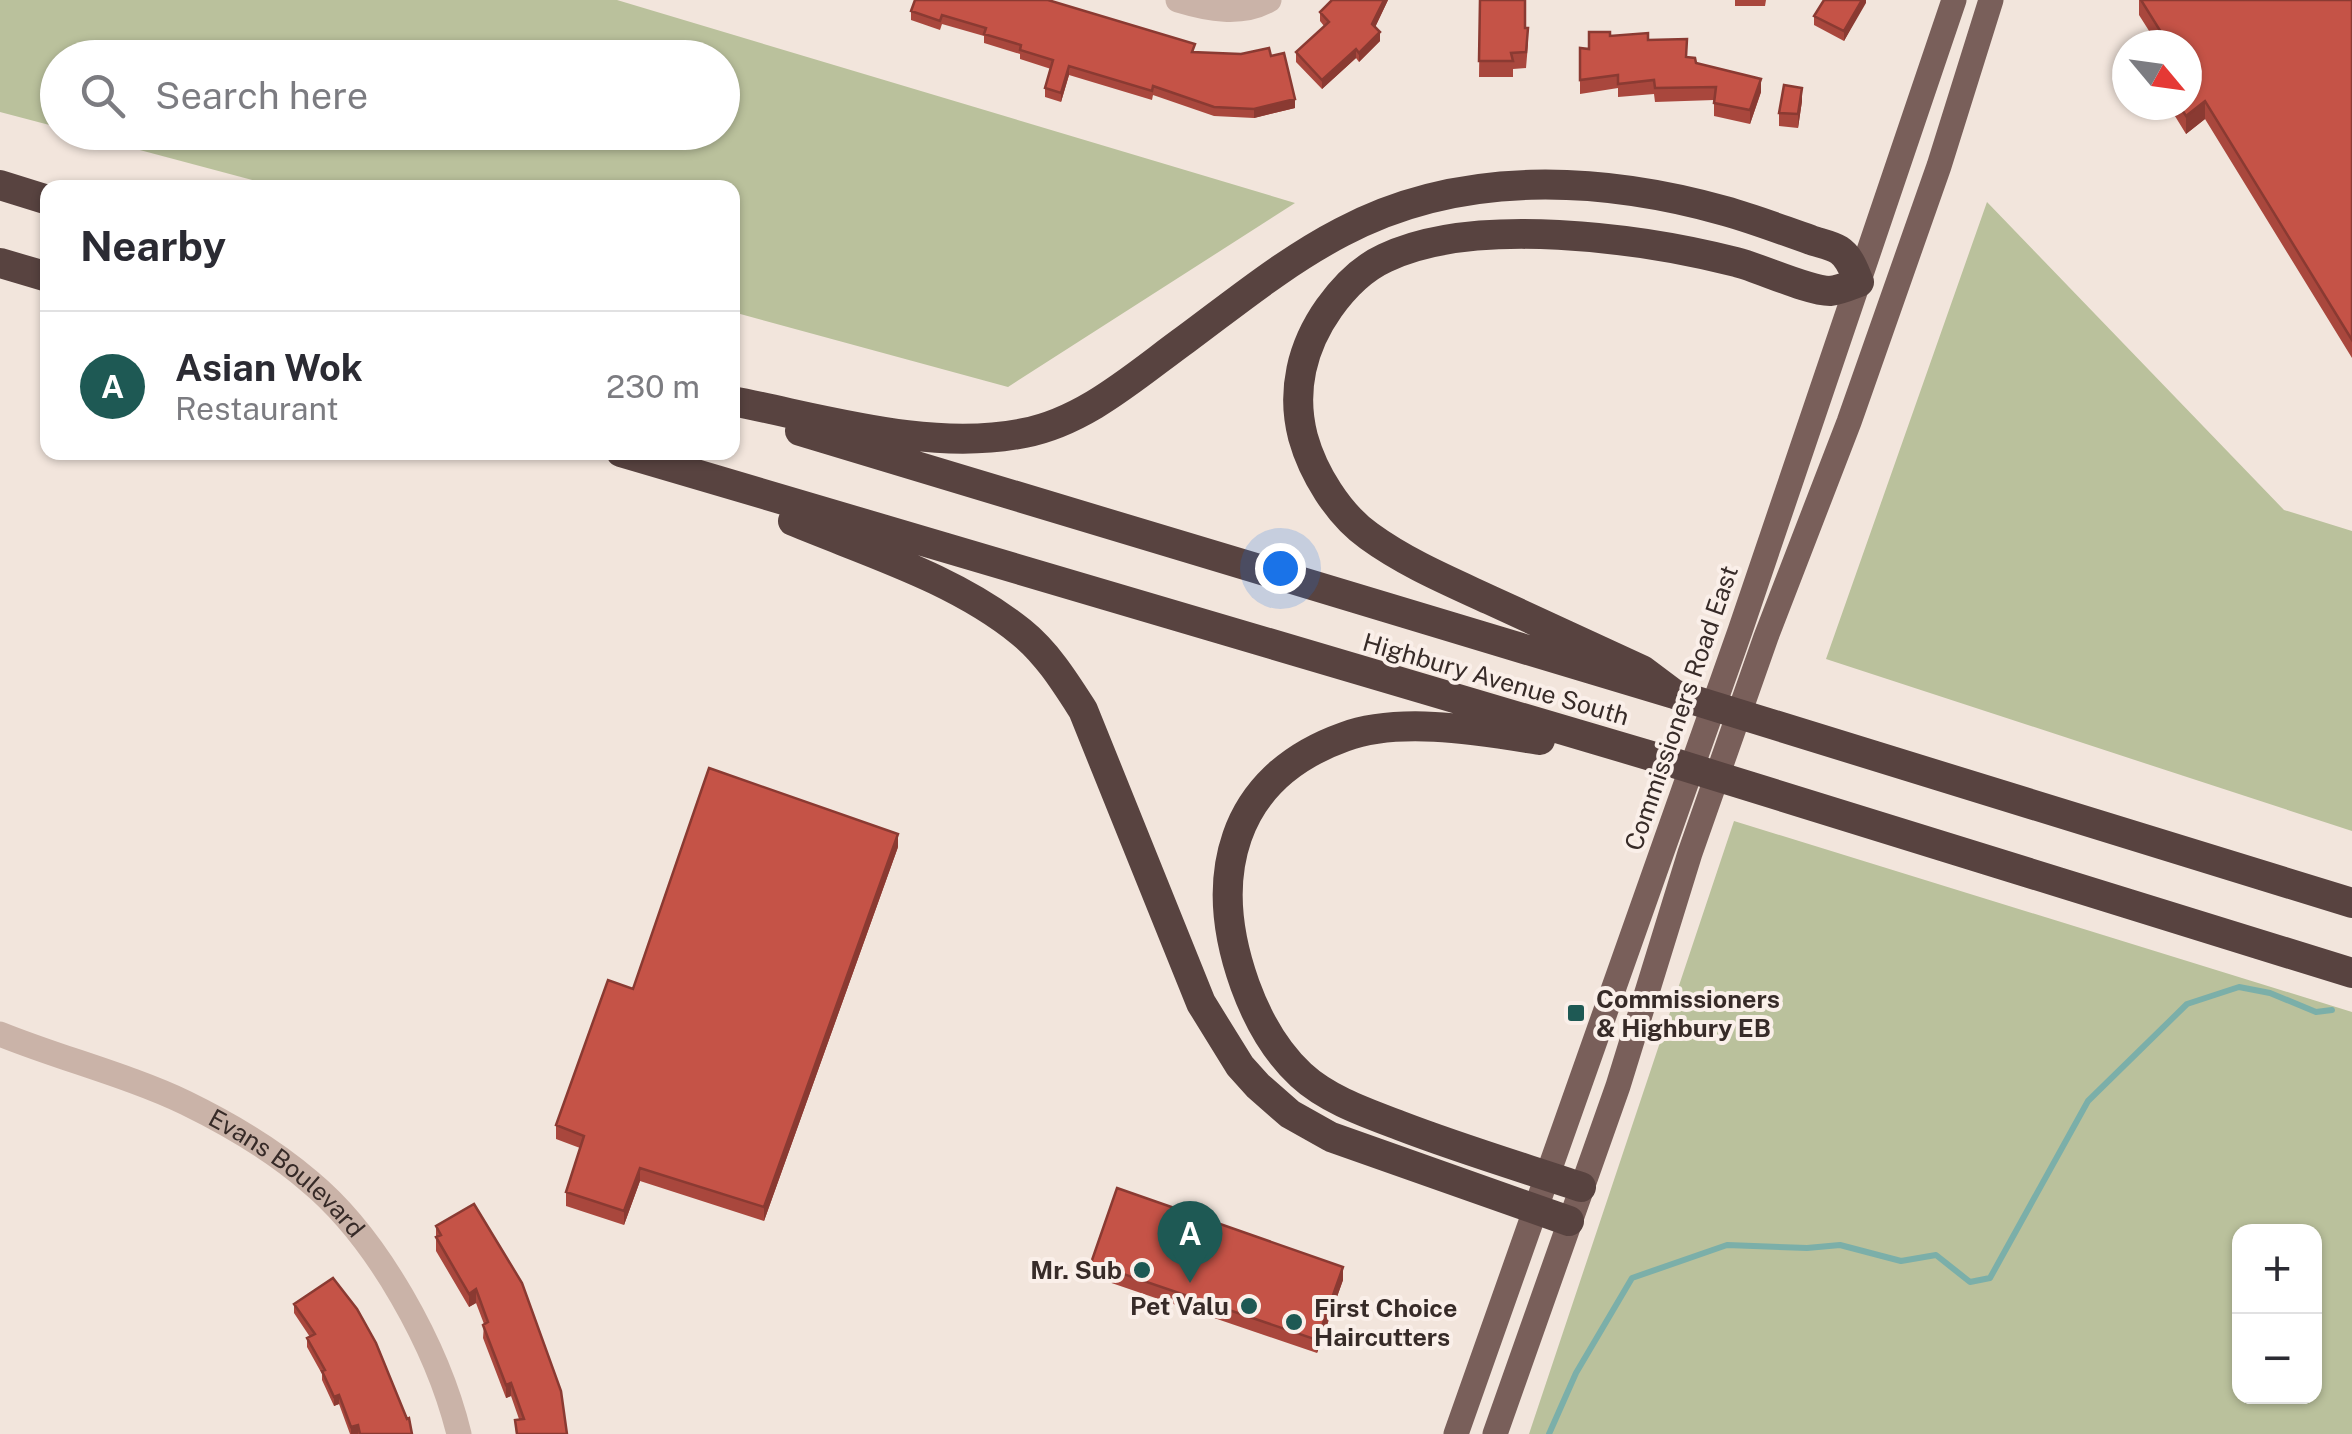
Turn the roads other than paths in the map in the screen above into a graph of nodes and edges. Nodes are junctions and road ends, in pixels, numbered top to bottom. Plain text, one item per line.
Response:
1 (1178, 0) edge
2 (1269, 0) edge
3 (1954, 0) edge
4 (1991, 0) edge
5 (0, 185) edge
6 (40, 198) edge
7 (0, 262) edge
8 (40, 274) edge
9 (1860, 282) junction
10 (1895, 292) junction
11 (740, 403) edge
12 (740, 413) edge
13 (641, 460) edge
14 (644, 460) edge
15 (1674, 694) junction
16 (1658, 758) junction
17 (1677, 848) junction
18 (2352, 902) edge
19 (2352, 974) edge
20 (0, 1034) edge
21 (1548, 1176) junction
22 (1581, 1187) junction
23 (1535, 1210) junction
24 (1569, 1222) junction
25 (459, 1434) edge
26 (1456, 1434) edge
27 (1494, 1434) edge

1 - 2 street
3 - 9 main road, Commissioners Road East
4 - 10 main road, Commissioners Road East
5 - 6 highway
7 - 8 highway
9 - 10 main road
9 - 11 highway
9 - 15 highway
9 - 17 main road, Commissioners Road East
10 - 17 main road, Commissioners Road East
12 - 15 highway, Highbury Avenue South
13 - 23 highway
14 - 16 highway, Highbury Avenue South
15 - 18 highway, Highbury Avenue South
16 - 19 highway, Highbury Avenue South
16 - 21 highway
17 - 21 main road, Commissioners Road East
17 - 22 main road, Commissioners Road East
20 - 25 street, Evans Boulevard
21 - 22 highway
21 - 23 main road, Commissioners Road East
22 - 24 main road, Commissioners Road East
23 - 24 highway
23 - 26 main road, Commissioners Road East
24 - 27 main road, Commissioners Road East

